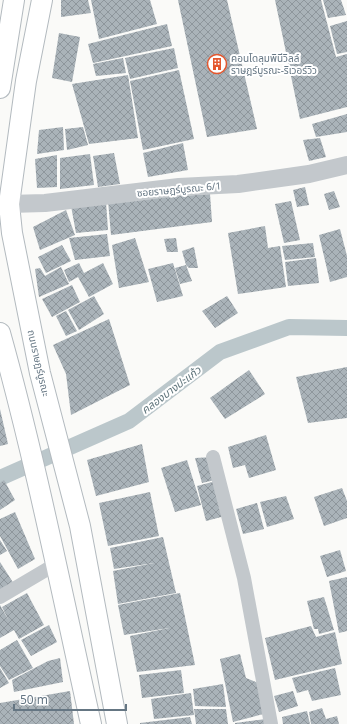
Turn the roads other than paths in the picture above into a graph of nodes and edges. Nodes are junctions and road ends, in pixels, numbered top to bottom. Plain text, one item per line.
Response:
1 (14, 0) edge
2 (42, 0) edge
3 (7, 45) junction
4 (32, 50) junction
5 (0, 88) edge
6 (347, 165) edge
7 (5, 204) edge
8 (0, 333) edge
9 (213, 457) dead end
10 (56, 564) junction
11 (0, 597) edge
12 (91, 724) edge
13 (117, 724) edge
14 (271, 724) edge

1 - 3 main road
2 - 4 main road, ถนนราษฎร์บูรณะ
3 - 4 main road
3 - 5 main road
4 - 7 main road, ถนนราษฎร์บูรณะ
6 - 7 street, ซอยราษฎร์บูรณะ 6/1
7 - 13 main road, ถนนราษฎร์บูรณะ
8 - 10 main road
9 - 14 street
10 - 11 street
10 - 12 main road

